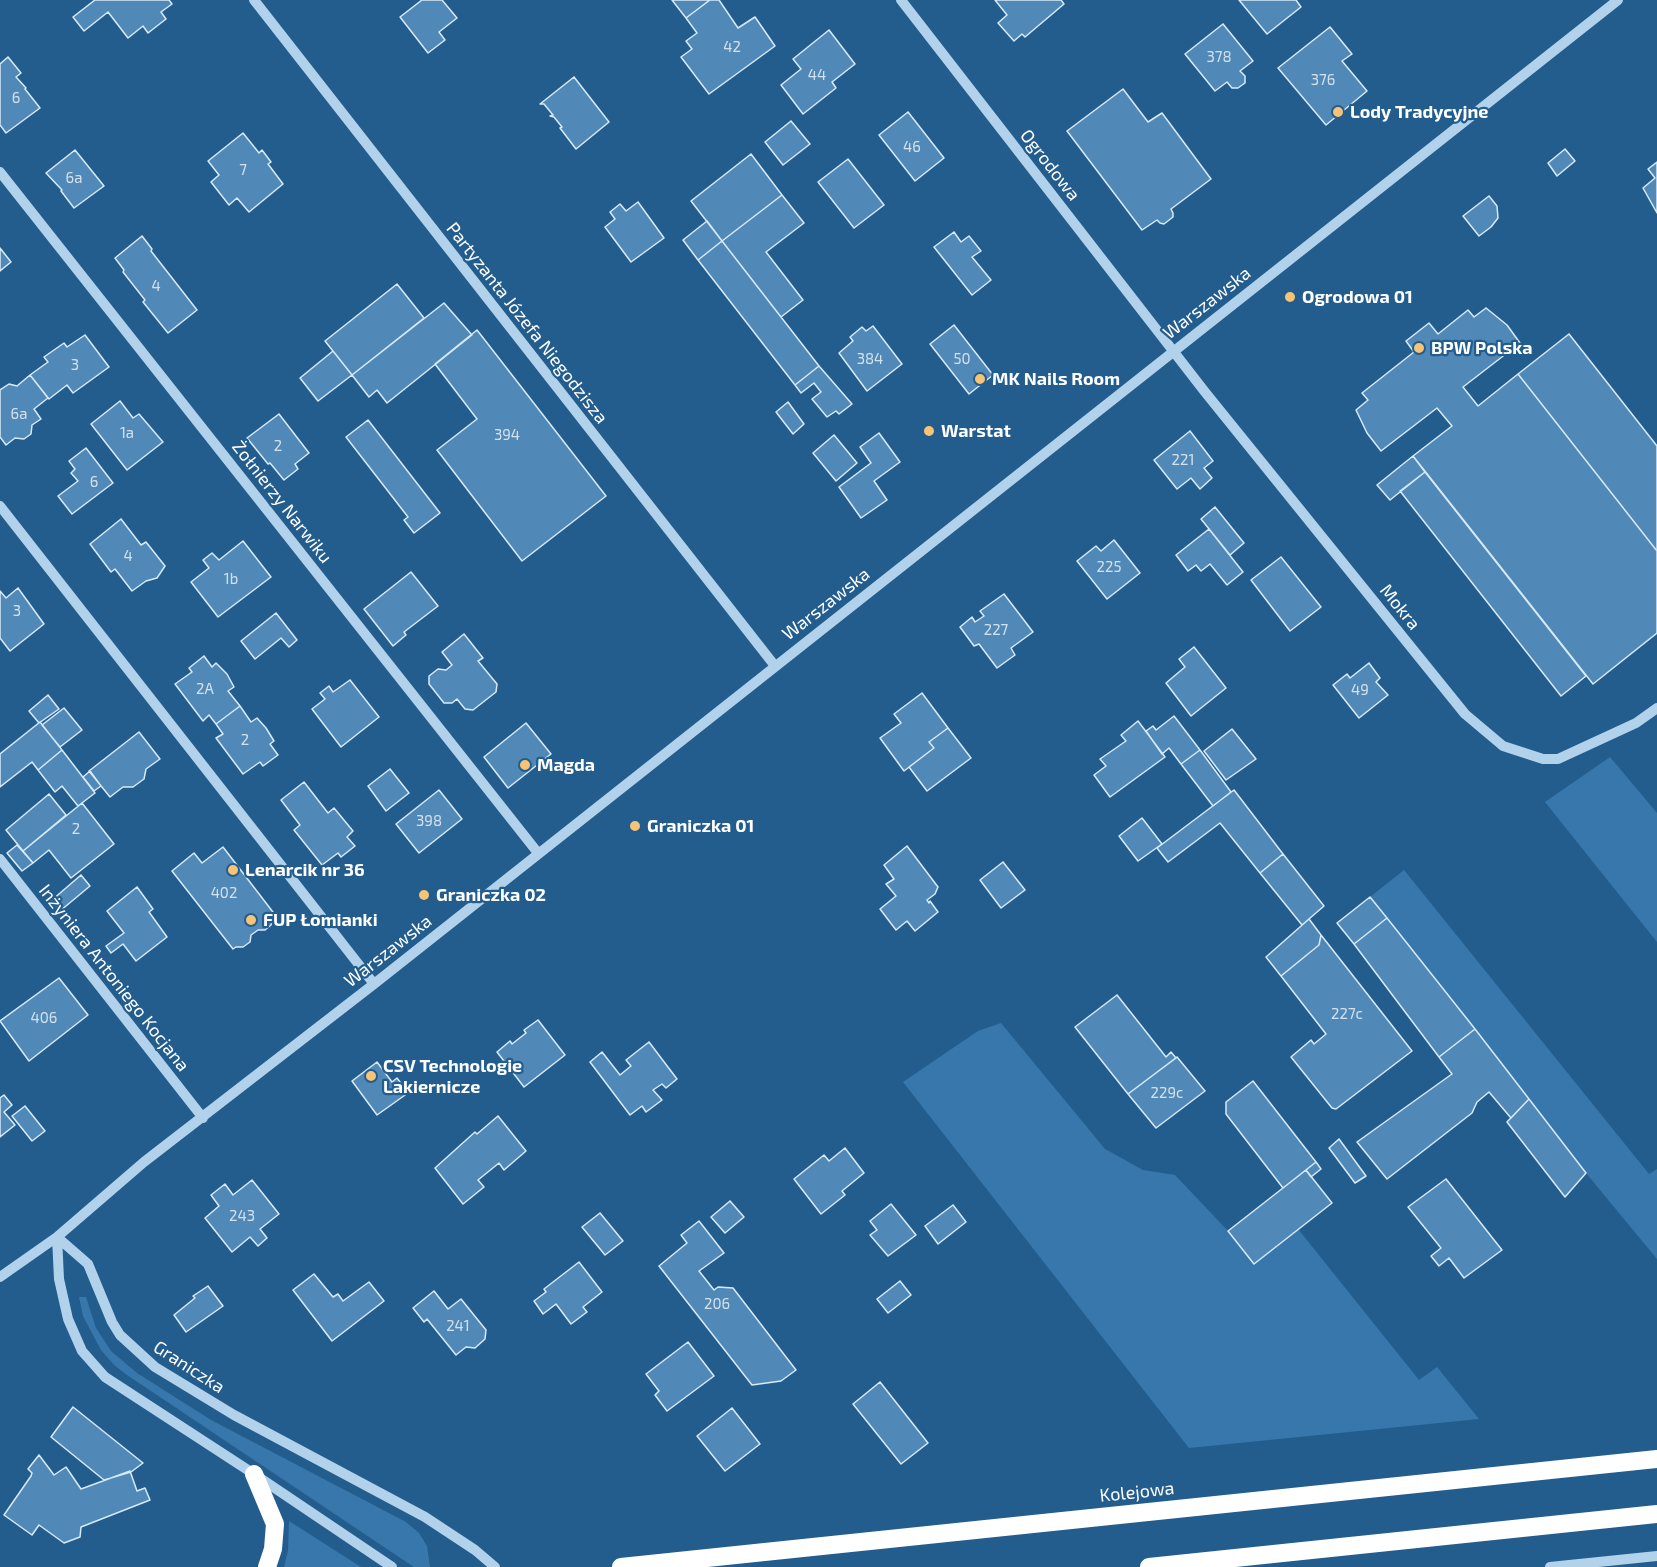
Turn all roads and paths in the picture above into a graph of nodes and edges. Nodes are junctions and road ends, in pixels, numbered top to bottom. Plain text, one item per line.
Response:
1 (254, 0) edge
2 (901, 0) edge
3 (1618, 0) edge
4 (0, 172) edge
5 (1174, 350) junction
6 (0, 506) edge
7 (775, 666) junction
8 (1657, 708) edge
9 (538, 853) junction
10 (0, 859) edge
11 (374, 984) junction
12 (203, 1118) junction
13 (57, 1238) junction
14 (0, 1277) edge
15 (1657, 1459) edge
16 (254, 1474) junction
17 (1657, 1514) edge
18 (1657, 1556) edge
19 (1638, 1562) edge
20 (267, 1567) edge
21 (392, 1567) edge
22 (495, 1567) edge
23 (621, 1567) edge
24 (1149, 1567) edge
25 (1550, 1567) edge

1 - 7 street, Partyzanta Józefa Niegodzisza
2 - 5 street, Ogrodowa
3 - 5 street, Warszawska
4 - 9 street, Żołnierzy Narwiku
5 - 7 street, Warszawska
5 - 8 street, Mokra
6 - 11 street
7 - 9 street, Warszawska
9 - 11 street, Warszawska
10 - 12 street, Inżyniera Antoniego Kocjana
11 - 12 street, Warszawska
12 - 13 street, Warszawska
13 - 14 street
13 - 16 street
13 - 22 street, Graniczka
15 - 23 highway, Kolejowa
16 - 20 highway
16 - 21 street
17 - 24 highway
18 - 19 street
19 - 25 street

